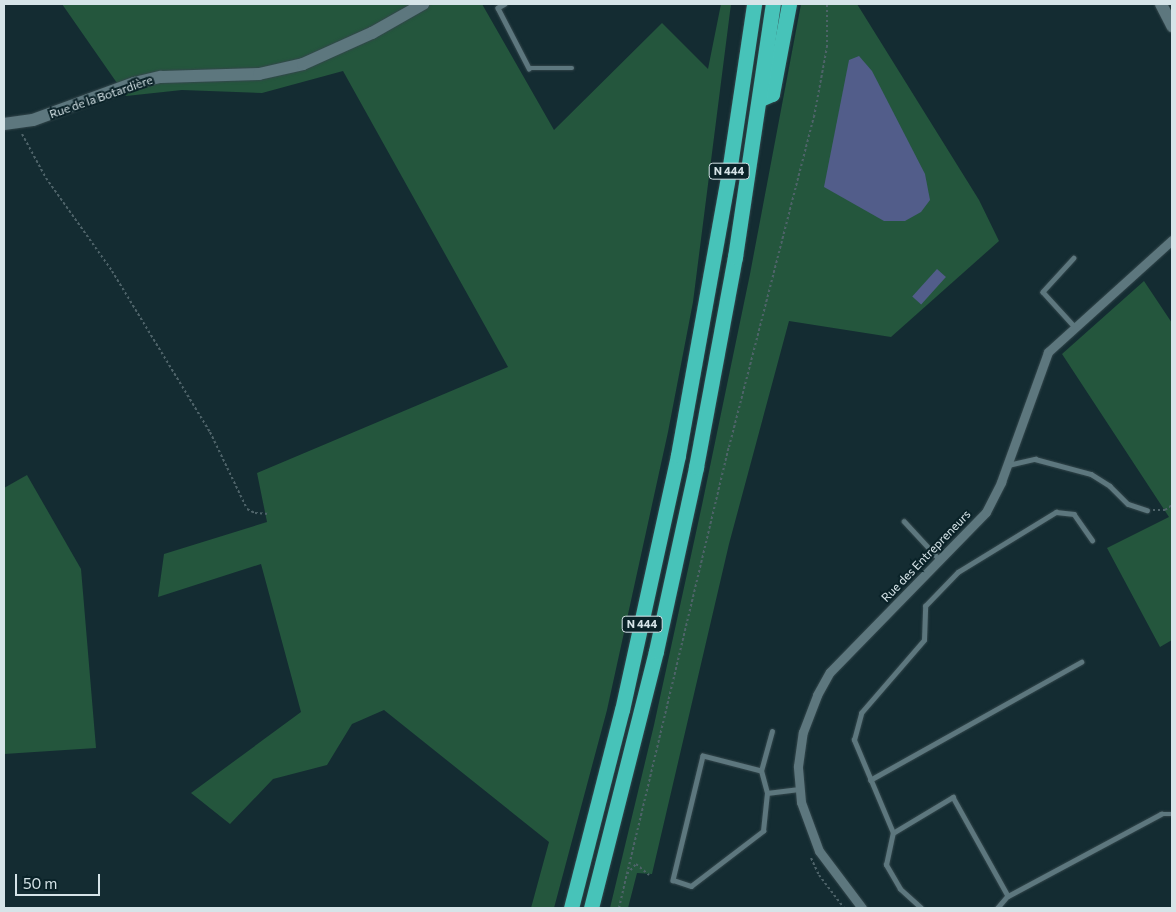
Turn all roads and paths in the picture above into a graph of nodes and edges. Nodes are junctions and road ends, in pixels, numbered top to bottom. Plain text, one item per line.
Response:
1 (423, 4) edge
2 (505, 4) edge
3 (754, 4) edge
4 (773, 4) edge
5 (789, 4) edge
6 (827, 4) edge
7 (1161, 4) edge
8 (1172, 26) edge
9 (572, 68) dead end
10 (760, 99) junction
11 (10, 123) edge
12 (1172, 240) edge
13 (1074, 258) dead end
14 (1075, 328) junction
15 (1007, 465) junction
16 (1172, 505) edge
17 (1147, 510) joint
18 (270, 514) dead end
19 (904, 521) dead end
20 (1092, 540) dead end
21 (940, 560) junction
22 (1081, 662) dead end
23 (772, 731) dead end
24 (762, 771) junction
25 (870, 780) junction
26 (800, 788) junction
27 (767, 793) junction
28 (1172, 814) edge
29 (893, 833) junction
30 (819, 851) junction
31 (627, 874) junction
32 (649, 875) dead end
33 (1008, 896) junction
34 (571, 908) edge
35 (591, 908) edge
36 (619, 908) edge
37 (844, 908) edge
38 (862, 908) edge
39 (921, 908) edge
40 (998, 908) edge

1 - 11 street, Rue de la Botardière
2 - 9 lane
3 - 34 highway, N 444
4 - 10 highway, N 444
5 - 10 highway
6 - 31 path
7 - 8 street
10 - 35 highway, N 444
11 - 18 path
12 - 14 street, Rue des Entrepreneurs
13 - 14 lane
14 - 15 street, Rue des Entrepreneurs
15 - 17 lane
15 - 21 street, Rue des Entrepreneurs
16 - 17 path
19 - 21 lane
20 - 25 lane
21 - 26 street, Rue des Entrepreneurs
22 - 25 lane
23 - 24 lane
24 - 27 lane
24 - 27 lane
25 - 29 lane
26 - 27 lane
26 - 30 street, Rue des Entrepreneurs
28 - 33 lane
29 - 33 lane
29 - 39 lane
30 - 37 path
30 - 38 street, Rue des Entrepreneurs
31 - 32 path
31 - 36 path
33 - 40 lane

